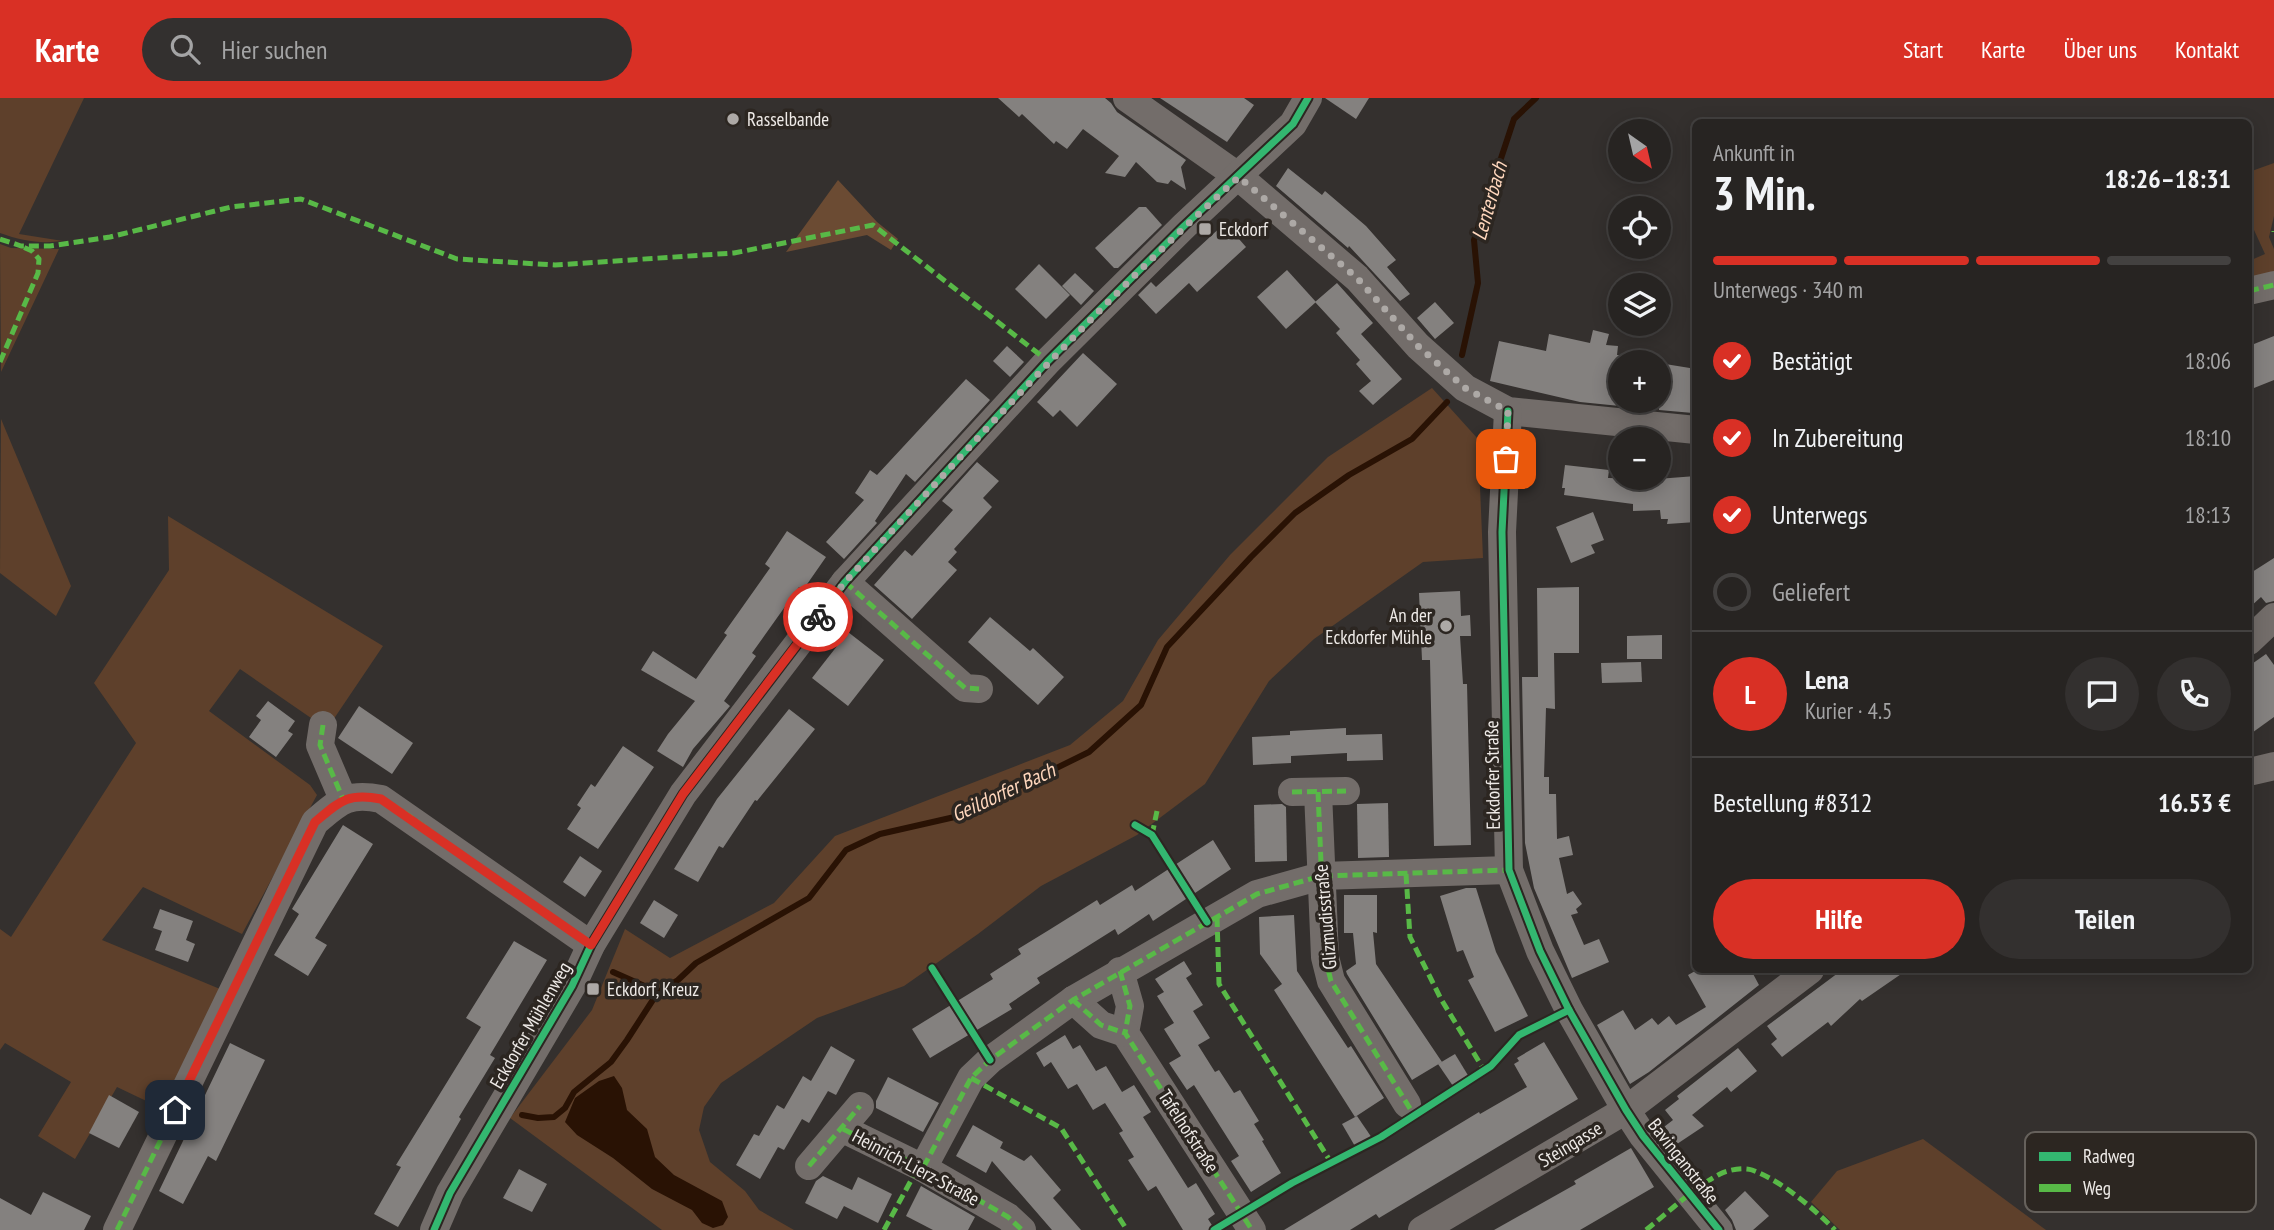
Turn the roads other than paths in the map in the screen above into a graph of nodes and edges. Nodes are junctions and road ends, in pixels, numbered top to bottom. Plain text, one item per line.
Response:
1 (1128, 98) edge
2 (1308, 98) edge
3 (1239, 177) junction
4 (2274, 285) edge
5 (2252, 290) edge
6 (1508, 411) junction
7 (1692, 430) edge
8 (845, 582) junction
9 (2274, 617) edge
10 (2252, 638) edge
11 (979, 689) dead end
12 (323, 725) dead end
13 (2274, 766) edge
14 (2252, 771) edge
15 (1346, 791) dead end
16 (343, 799) junction
17 (1509, 870) junction
18 (1321, 876) junction
19 (591, 945) junction
20 (1120, 971) junction
21 (1806, 973) edge
22 (1073, 1000) junction
23 (1125, 1033) junction
24 (1407, 1104) dead end
25 (860, 1107) dead end
26 (1626, 1110) junction
27 (843, 1129) junction
28 (809, 1166) dead end
29 (923, 1168) junction
30 (117, 1230) edge
31 (434, 1230) edge
32 (1022, 1230) edge
33 (1252, 1230) edge
34 (1422, 1230) edge
35 (1719, 1230) edge

1 - 3 street
2 - 3 street, Eckdorfer Mühlenweg
3 - 6 street
3 - 8 street, Eckdorfer Mühlenweg
4 - 5 street
6 - 7 street
6 - 17 street, Eckdorfer Straße
8 - 11 street
8 - 19 street, Eckdorfer Mühlenweg
9 - 10 street
12 - 16 street
13 - 14 street
15 - 18 street, Glizmudisstraße
16 - 19 street
16 - 30 street
17 - 18 street
17 - 26 street, Eckdorfer Straße
18 - 20 street
18 - 24 street, Glizmudisstraße
19 - 31 street, Eckdorfer Mühlenweg
20 - 22 street
20 - 23 street
21 - 26 street, Steingasse
22 - 23 street
22 - 29 street
23 - 33 street, Tafelhofstraße
25 - 27 street, Heinrich-Lierz-Straße
26 - 34 street, Steingasse
26 - 35 street, Bavinganstraße
27 - 28 street, Heinrich-Lierz-Straße
27 - 29 street, Heinrich-Lierz-Straße
29 - 32 street, Heinrich-Lierz-Straße

